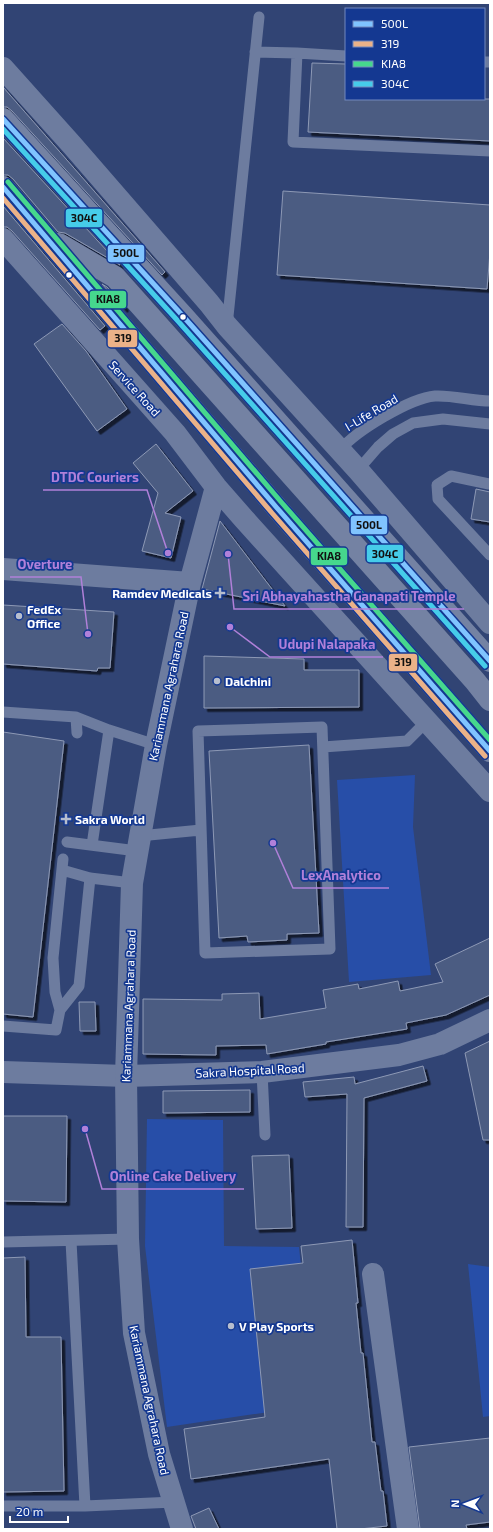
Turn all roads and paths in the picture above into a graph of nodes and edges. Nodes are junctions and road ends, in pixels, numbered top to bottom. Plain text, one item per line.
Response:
1 (259, 17) dead end
2 (255, 52) junction
3 (297, 53) junction
4 (345, 56) edge
5 (3, 68) edge
6 (3, 119) edge
7 (490, 151) edge
8 (3, 187) edge
9 (44, 236) junction
10 (3, 239) edge
11 (227, 326) junction
12 (490, 401) edge
13 (490, 424) edge
14 (340, 450) junction
15 (358, 470) junction
16 (490, 481) edge
17 (216, 487) junction
18 (490, 555) edge
19 (3, 569) edge
20 (190, 583) junction
21 (490, 623) edge
22 (490, 661) edge
23 (490, 700) edge
24 (3, 712) edge
25 (76, 717) junction
26 (427, 721) junction
27 (109, 730) junction
28 (77, 733) dead end
29 (156, 745) junction
30 (323, 747) junction
31 (490, 751) edge
32 (490, 792) edge
33 (202, 830) junction
34 (66, 842) dead end
35 (138, 843) junction
36 (92, 845) junction
37 (90, 878) junction
38 (132, 883) junction
39 (60, 1010) junction
40 (490, 1020) edge
41 (3, 1026) edge
42 (3, 1072) edge
43 (262, 1072) junction
44 (126, 1076) junction
45 (265, 1135) dead end
46 (128, 1239) junction
47 (71, 1241) junction
48 (3, 1242) edge
49 (373, 1274) dead end
50 (174, 1502) junction
51 (3, 1506) edge
52 (85, 1506) junction
53 (182, 1529) edge
54 (408, 1529) edge

1 - 2 lane
2 - 3 lane
2 - 11 lane
3 - 4 lane
3 - 7 lane
5 - 11 street
6 - 22 highway
8 - 9 highway
9 - 23 highway
9 - 31 highway
10 - 17 street, Service Road
11 - 14 street
12 - 14 lane, I-Life Road
13 - 15 lane
14 - 15 street
15 - 21 street
16 - 18 lane
17 - 20 street, Kariammana Agrahara Road
17 - 26 street, Service Road
19 - 20 street
20 - 29 street, Kariammana Agrahara Road
24 - 25 lane
25 - 27 lane
25 - 28 lane
26 - 30 lane
26 - 32 street, Service Road
27 - 29 lane
27 - 36 lane
29 - 35 street, Kariammana Agrahara Road
30 - 33 lane
30 - 33 lane
33 - 35 lane
34 - 36 lane
35 - 36 lane
35 - 38 street, Kariammana Agrahara Road
37 - 38 lane
37 - 39 lane
37 - 39 lane
38 - 44 street, Kariammana Agrahara Road
39 - 41 lane
40 - 43 street, Sakra Hospital Road
42 - 44 street, Sakra Hospital Road
43 - 44 street, Sakra Hospital Road
43 - 45 lane
44 - 46 street, Kariammana Agrahara Road
46 - 47 lane
46 - 50 street, Kariammana Agrahara Road
47 - 48 lane
47 - 52 lane
49 - 54 street
50 - 52 lane
50 - 53 street, Kariammana Agrahara Road
51 - 52 lane

